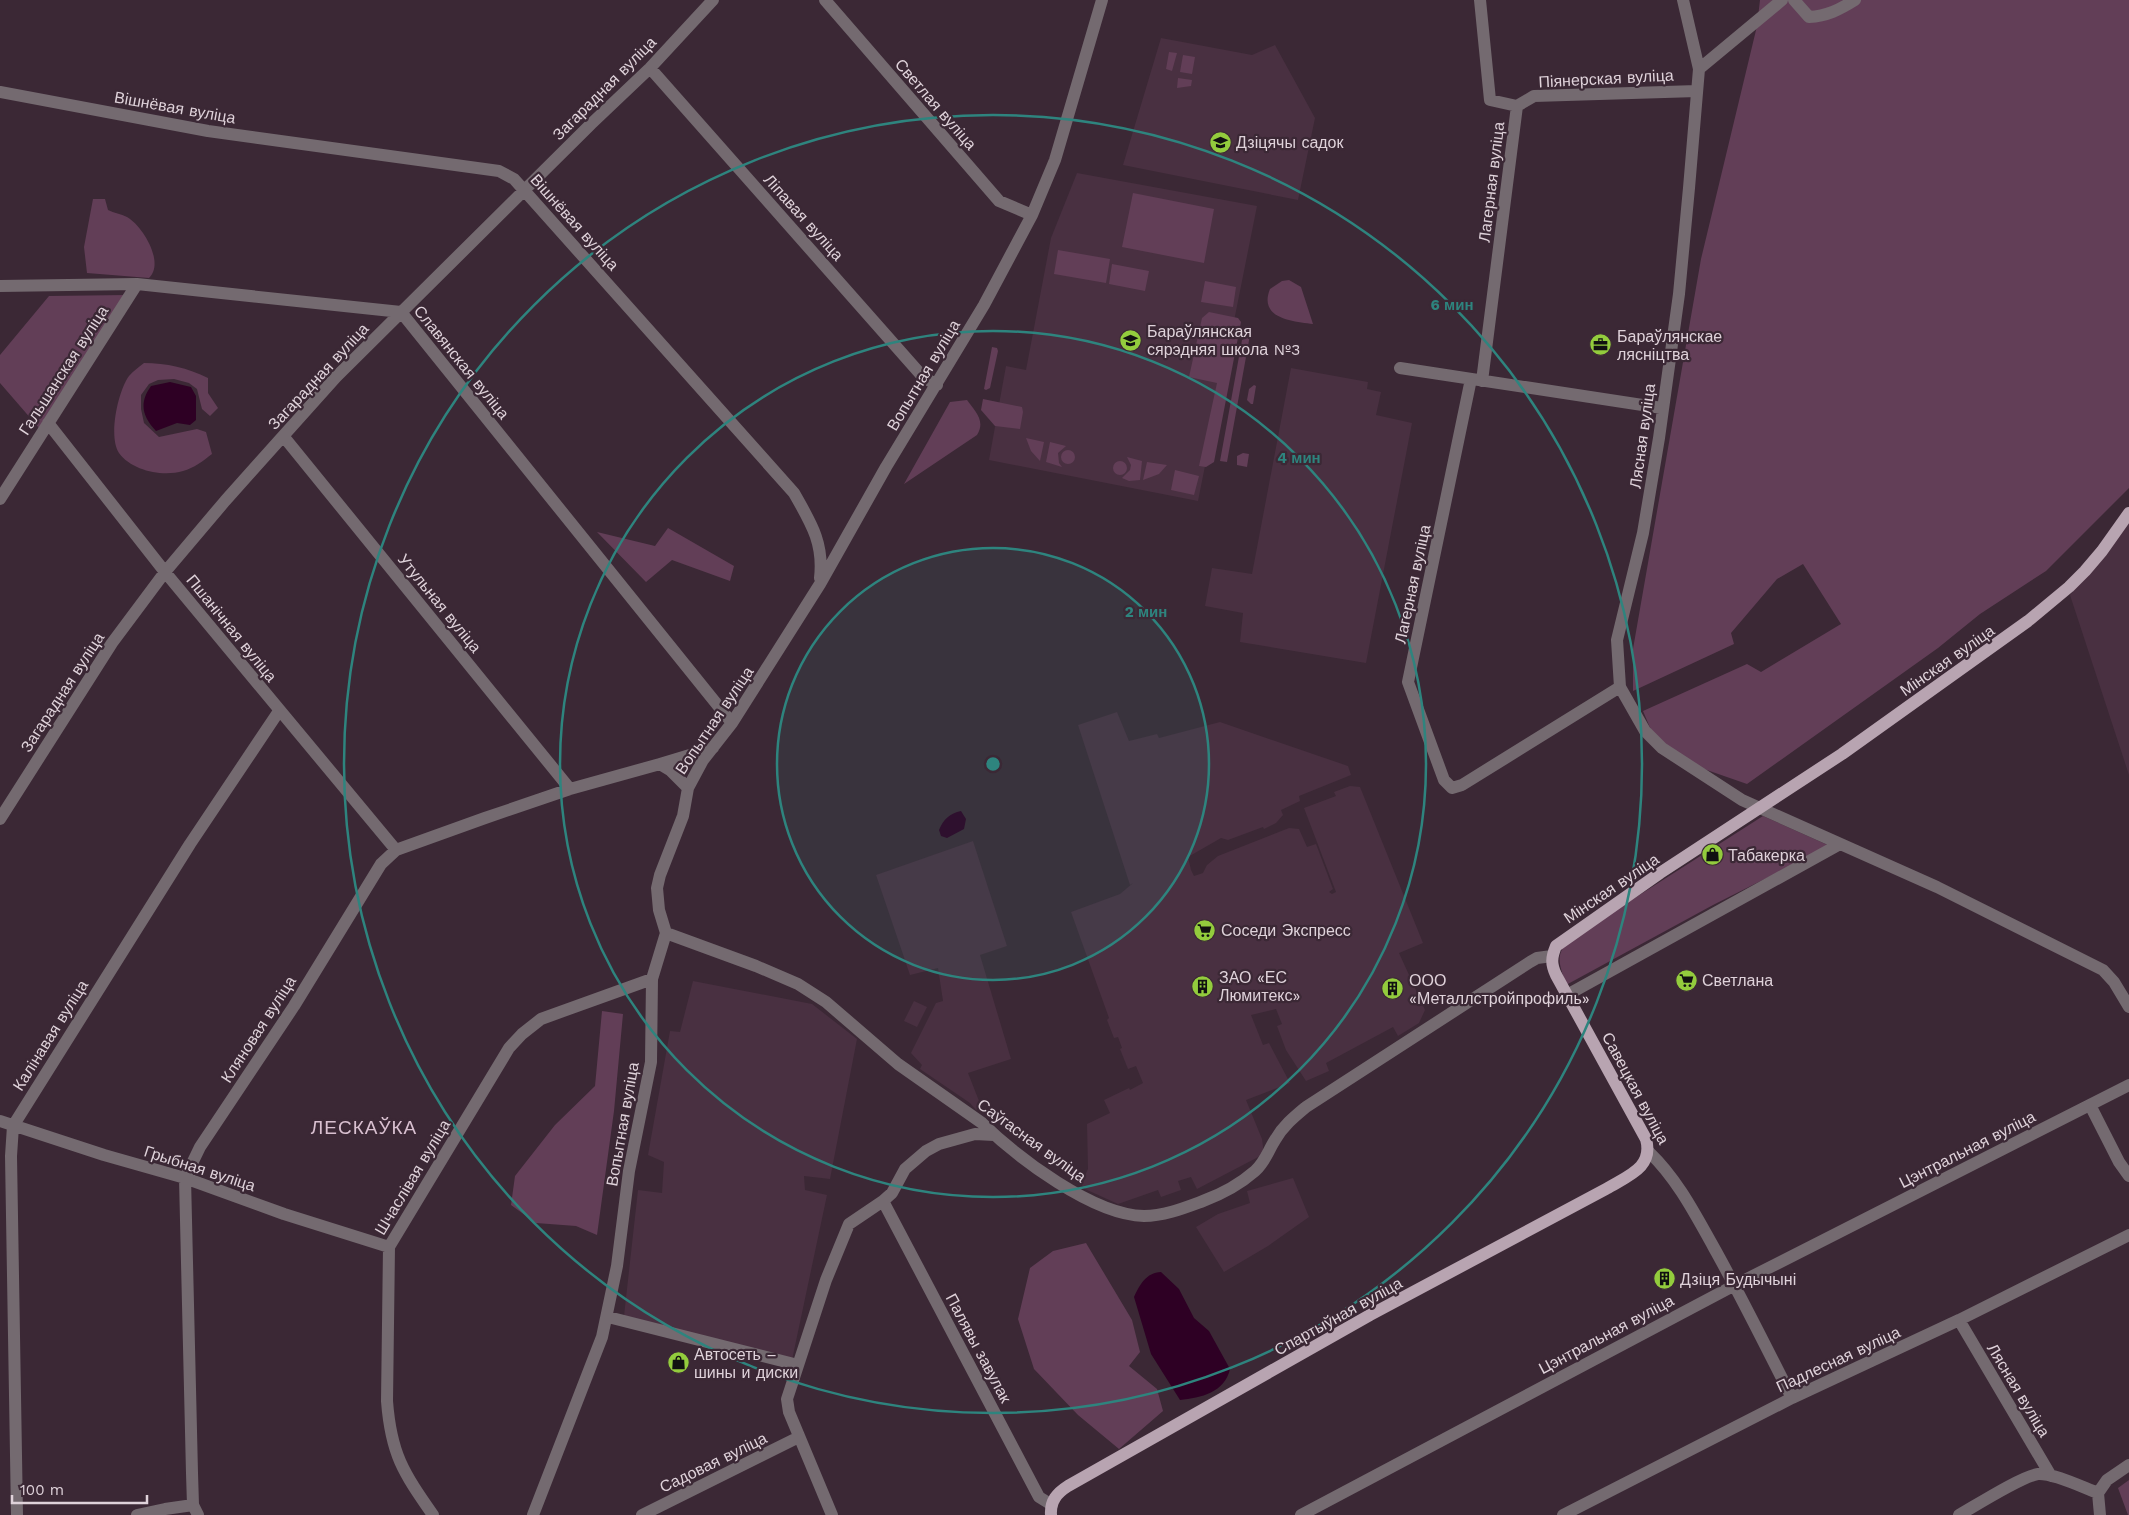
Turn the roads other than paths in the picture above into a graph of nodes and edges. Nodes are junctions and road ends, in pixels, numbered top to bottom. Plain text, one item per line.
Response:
1 (713, 0) edge
2 (825, 0) edge
3 (1102, 0) edge
4 (1480, 0) edge
5 (1683, 0) edge
6 (1782, 0) edge
7 (1794, 0) edge
8 (1855, 0) edge
9 (650, 68) junction
10 (1699, 69) junction
11 (1697, 91) junction
12 (0, 92) edge
13 (1517, 106) junction
14 (525, 189) junction
15 (1032, 215) junction
16 (137, 284) junction
17 (0, 286) edge
18 (401, 312) junction
19 (1400, 368) dead end
20 (1476, 380) junction
21 (937, 385) junction
22 (1662, 408) junction
23 (48, 423) junction
24 (284, 437) junction
25 (0, 499) edge
26 (2129, 513) edge
27 (165, 572) junction
28 (820, 584) junction
29 (1620, 687) junction
30 (279, 711) junction
31 (732, 723) junction
32 (714, 748) junction
33 (660, 764) junction
34 (688, 788) junction
35 (570, 789) junction
36 (1761, 808) junction
37 (0, 819) edge
38 (1840, 844) junction
39 (396, 850) junction
40 (666, 932) junction
41 (1554, 951) junction
42 (652, 979) junction
43 (1567, 995) junction
44 (2129, 1007) edge
45 (2129, 1085) edge
46 (2090, 1105) junction
47 (0, 1121) edge
48 (13, 1126) junction
49 (994, 1135) junction
50 (1649, 1152) junction
51 (2129, 1176) edge
52 (185, 1178) junction
53 (883, 1201) junction
54 (2129, 1235) edge
55 (389, 1247) junction
56 (1735, 1285) junction
57 (608, 1316) junction
58 (1959, 1320) junction
59 (798, 1365) junction
60 (1792, 1398) junction
61 (800, 1437) junction
62 (2129, 1464) edge
63 (2051, 1476) junction
64 (2098, 1493) junction
65 (195, 1510) edge
66 (1051, 1510) edge
67 (17, 1515) edge
68 (136, 1515) edge
69 (433, 1515) edge
70 (533, 1515) edge
71 (642, 1515) edge
72 (832, 1515) edge
73 (1301, 1515) edge
74 (1563, 1515) edge
75 (1959, 1515) edge
76 (2100, 1515) edge

1 - 9 street, Загарадная вуліца
2 - 15 street, Светлая вуліца
3 - 15 street, Вопытная вуліца
4 - 13 street
5 - 10 street, Лясная вуліца
6 - 10 street
7 - 8 street
9 - 14 street, Загарадная вуліца
9 - 21 street, Ліпавая вуліца
10 - 11 street, Лясная вуліца
11 - 13 street, Піянерская вуліца
11 - 22 street, Лясная вуліца
12 - 14 street, Вішнёвая вуліца
13 - 20 street, Лагерная вуліца
14 - 18 street, Загарадная вуліца
14 - 28 street, Вішнёвая вуліца
15 - 21 street, Вопытная вуліца
16 - 17 street, Славянская вуліца
16 - 18 street, Славянская вуліца
16 - 23 street, Гальшанская вуліца
18 - 24 street, Загарадная вуліца
18 - 31 street, Славянская вуліца
19 - 20 street
20 - 22 street
20 - 29 street, Лагерная вуліца
21 - 28 street, Вопытная вуліца
22 - 29 street, Лясная вуліца
23 - 25 street, Гальшанская вуліца
23 - 27 street, Пшанічная вуліца
24 - 27 street, Загарадная вуліца
24 - 35 street, Утульная вуліца
26 - 36 main road, Мінская вуліца
27 - 30 street, Пшанічная вуліца
27 - 37 street, Загарадная вуліца
28 - 31 street, Вопытная вуліца
29 - 36 street
30 - 39 street, Пшанічная вуліца
30 - 48 street, Калінавая вуліца
31 - 32 street, Вопытная вуліца
32 - 33 street, Кляновая вуліца
32 - 34 street, Вопытная вуліца
33 - 34 street
33 - 35 street, Кляновая вуліца
34 - 40 street, Вопытная вуліца
35 - 39 street, Кляновая вуліца
36 - 38 street
36 - 41 main road, Мінская вуліца
38 - 43 street
38 - 44 street
39 - 52 street, Кляновая вуліца
40 - 42 street, Вопытная вуліца
40 - 49 street, Саўгасная вуліца
41 - 43 main road, Савецкая вуліца
41 - 49 street, Саўгасная вуліца
42 - 55 street, Шчаслівая вуліца
42 - 57 street, Вопытная вуліца
43 - 50 main road, Савецкая вуліца
45 - 46 street, Цэнтральная вуліца
46 - 51 street
46 - 56 street, Цэнтральная вуліца
47 - 48 street, Грыбная вуліца
48 - 52 street, Грыбная вуліца
48 - 67 street
49 - 53 street
50 - 56 street, Савецкая вуліца
50 - 66 main road, Спартыўная вуліца
52 - 55 street, Грыбная вуліца
52 - 65 street, Кляновая вуліца
53 - 59 street
53 - 66 street, Палявы завулак
54 - 58 street, Падлесная вуліца
55 - 69 street, Шчаслівая вуліца
56 - 60 street, Савецкая вуліца
56 - 73 street, Цэнтральная вуліца
57 - 59 street
57 - 70 street, Вопытная вуліца
58 - 60 street, Падлесная вуліца
58 - 63 street, Лясная вуліца
59 - 61 street
60 - 74 street, Падлесная вуліца
61 - 71 street, Садовая вуліца
61 - 72 street
62 - 64 street
63 - 64 street
63 - 75 street
64 - 76 street
65 - 68 street

